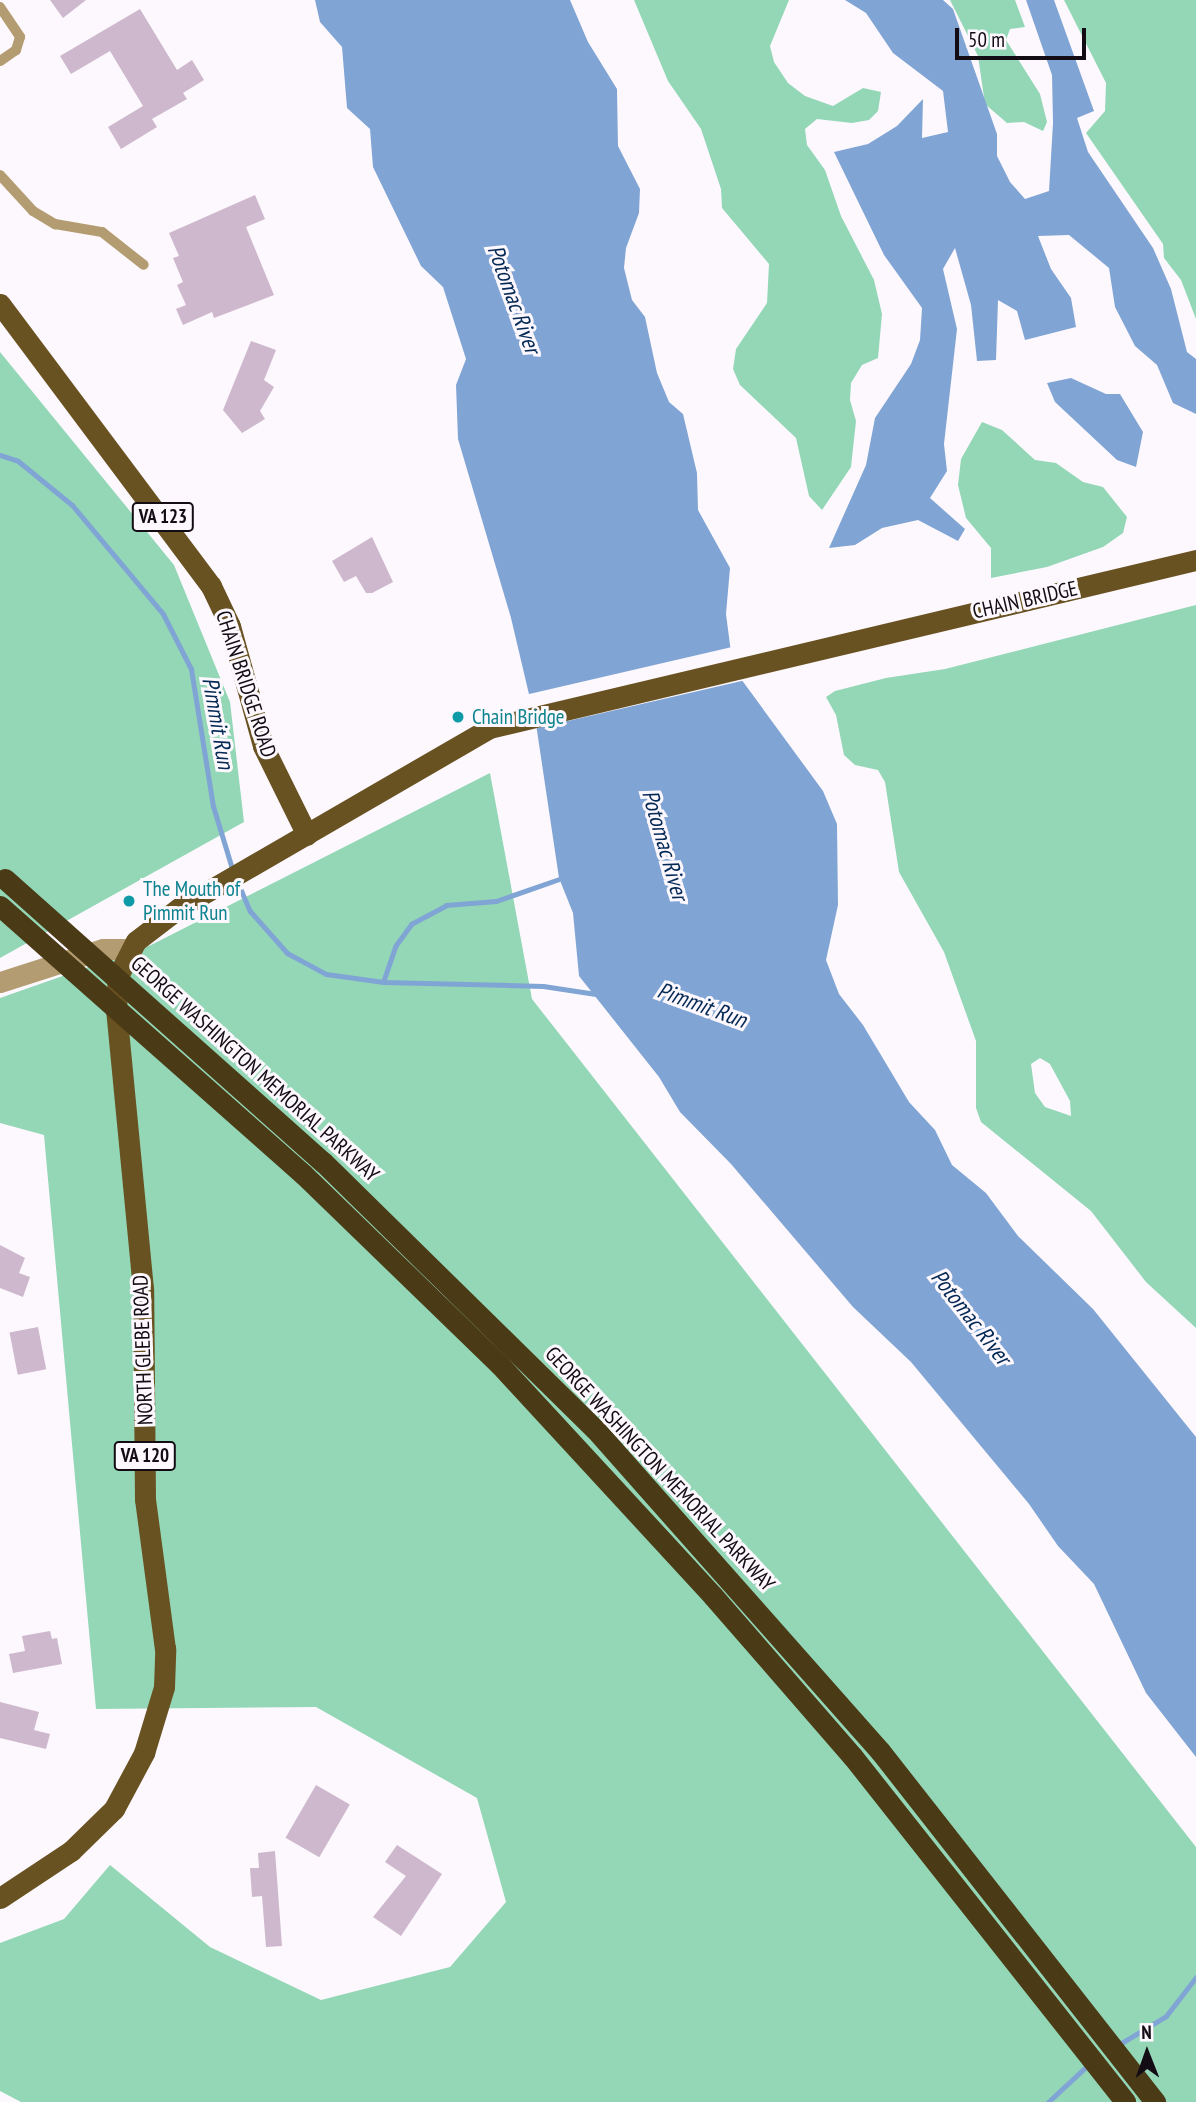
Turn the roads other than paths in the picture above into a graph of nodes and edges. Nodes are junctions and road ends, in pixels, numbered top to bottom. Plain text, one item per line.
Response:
1 (0, 7) edge
2 (0, 61) edge
3 (0, 175) edge
4 (144, 265) dead end
5 (0, 304) edge
6 (1196, 561) edge
7 (307, 835) junction
8 (3, 877) edge
9 (0, 906) edge
10 (129, 949) junction
11 (0, 982) edge
12 (40, 1874) junction
13 (0, 1880) edge
14 (0, 1898) edge
15 (1125, 2102) edge
16 (1155, 2102) edge

1 - 2 lane
3 - 4 lane
5 - 7 main road, CHAIN BRIDGE ROAD / VA 123
6 - 7 main road, CHAIN BRIDGE
7 - 10 main road, NORTH GLEBE ROAD / VA 120
8 - 16 highway, GEORGE WASHINGTON MEMORIAL PARKWAY, bridge
9 - 15 highway, bridge
10 - 11 street
10 - 12 main road, NORTH GLEBE ROAD / VA 120
12 - 13 main road
12 - 14 main road, NORTH GLEBE ROAD / VA 120

